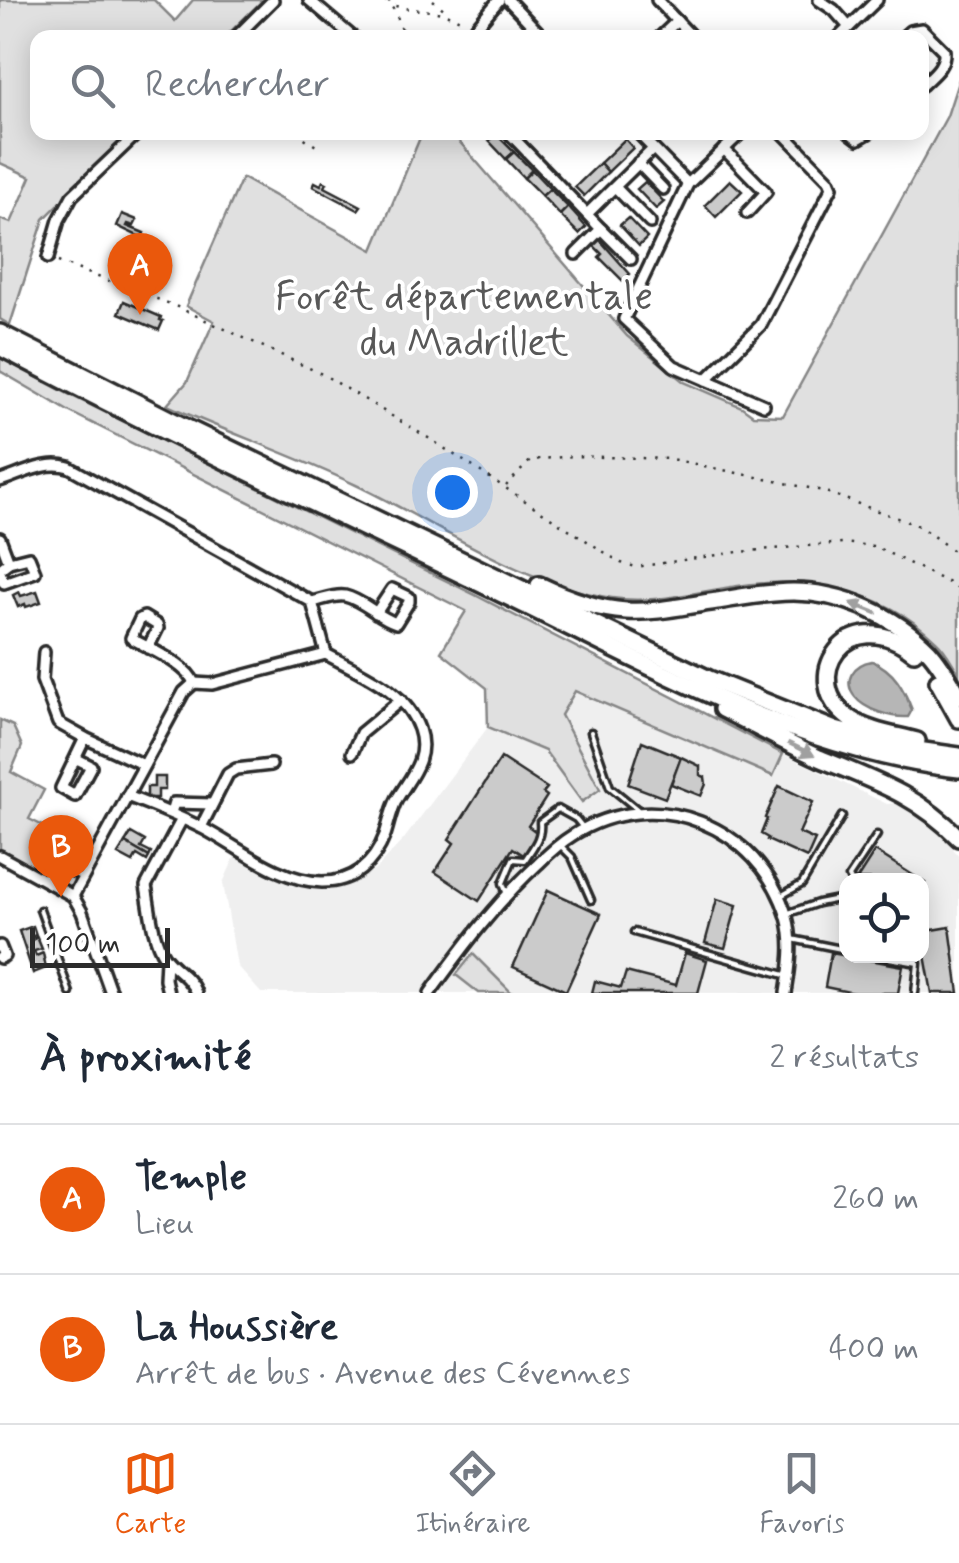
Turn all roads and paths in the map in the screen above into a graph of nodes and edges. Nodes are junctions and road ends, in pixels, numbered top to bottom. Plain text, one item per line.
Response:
1 (273, 0) edge
2 (309, 0) edge
3 (433, 0) edge
4 (498, 0) edge
5 (508, 0) edge
6 (657, 0) edge
7 (818, 0) edge
8 (877, 0) edge
9 (388, 1) edge
10 (832, 5) edge
11 (447, 12) junction
12 (677, 20) junction
13 (849, 26) junction
14 (243, 30) edge
15 (345, 30) edge
16 (402, 30) edge
17 (467, 30) edge
18 (473, 30) edge
19 (537, 30) edge
20 (667, 30) edge
21 (685, 30) edge
22 (845, 30) edge
23 (929, 37) edge
24 (929, 78) edge
25 (131, 140) edge
26 (307, 140) edge
27 (516, 140) edge
28 (645, 140) edge
29 (734, 140) edge
30 (790, 140) edge
31 (316, 146) dead end
32 (653, 149) junction
33 (724, 150) junction
34 (638, 164) junction
35 (688, 184) junction
36 (844, 184) dead end
37 (832, 186) junction
38 (615, 187) junction
39 (663, 189) dead end
40 (747, 213) dead end
41 (588, 214) junction
42 (650, 223) dead end
43 (601, 228) junction
44 (576, 254) dead end
45 (48, 258) joint
46 (631, 259) dead end
47 (0, 333) edge
48 (0, 347) edge
49 (706, 380) junction
50 (764, 405) dead end
51 (0, 482) edge
52 (504, 488) junction
53 (0, 538) edge
54 (959, 555) edge
55 (462, 559) junction
56 (3, 567) edge
57 (959, 588) edge
58 (312, 602) junction
59 (376, 613) dead end
60 (148, 648) dead end
61 (44, 652) dead end
62 (326, 654) junction
63 (194, 683) junction
64 (686, 683) junction
65 (959, 696) edge
66 (401, 700) junction
67 (959, 719) edge
68 (590, 732) dead end
69 (85, 738) junction
70 (352, 753) dead end
71 (959, 755) edge
72 (77, 759) dead end
73 (144, 765) junction
74 (271, 765) dead end
75 (959, 769) edge
76 (127, 796) junction
77 (212, 804) junction
78 (640, 812) junction
79 (171, 814) junction
80 (842, 816) dead end
81 (182, 818) junction
82 (201, 828) junction
83 (584, 829) junction
84 (877, 835) dead end
85 (959, 838) edge
86 (560, 845) junction
87 (0, 856) edge
88 (852, 873) edge
89 (82, 878) junction
90 (42, 879) junction
91 (507, 894) junction
92 (73, 896) junction
93 (779, 896) junction
94 (839, 899) edge
95 (591, 900) dead end
96 (40, 910) dead end
97 (786, 914) junction
98 (634, 932) dead end
99 (790, 939) junction
100 (0, 946) edge
101 (839, 949) edge
102 (0, 958) edge
103 (166, 958) junction
104 (918, 963) edge
105 (789, 976) junction
106 (70, 993) edge
107 (111, 993) edge
108 (168, 993) edge
109 (196, 993) edge
110 (430, 993) edge
111 (786, 993) edge
112 (914, 993) edge

1 - 14 street
2 - 15 street
3 - 11 path
4 - 18 street
5 - 19 street
6 - 12 street
7 - 10 street
8 - 13 street
9 - 11 path
9 - 16 path
10 - 13 street
11 - 17 path
12 - 20 street
12 - 21 street
13 - 22 street
23 - 24 street
25 - 45 street
26 - 31 path
27 - 41 street
28 - 32 street
29 - 33 street
30 - 37 street
32 - 34 street
32 - 35 street
33 - 35 street
33 - 40 street
34 - 38 street
34 - 39 street
35 - 49 street
36 - 37 street
37 - 49 street
38 - 41 street
38 - 42 street
41 - 43 street
43 - 44 street
43 - 46 street
45 - 52 path
47 - 55 highway
48 - 64 highway
49 - 50 street
51 - 58 street
52 - 54 path
52 - 57 path
53 - 56 street
65 -> 55 highway
55 - 71 highway
58 - 59 street
58 - 62 street
60 - 63 street
61 - 69 street
62 - 63 street
62 - 66 street
63 - 73 street
64 - 75 highway
64 -> 85 highway
66 - 70 street
66 - 82 street
67 - 71 highway
68 - 78 lane
69 - 72 street
69 - 73 street
73 - 76 street
74 - 77 street
76 - 79 street
76 - 89 street
77 - 79 street
77 - 82 street
78 - 83 street
78 - 93 street
79 - 81 street
80 - 93 lane
81 - 82 street
81 - 103 street
83 - 86 street
83 - 91 lane
84 - 88 lane
86 - 91 street
86 - 95 lane
87 - 90 street
89 - 90 lane
89 - 92 street
90 - 92 street
91 - 110 street
92 - 107 street
93 - 97 street
94 - 97 lane
96 - 106 lane
97 - 99 street
98 - 105 lane
99 - 101 lane
99 - 105 street
100 - 102 street
103 - 108 street
103 - 109 street
104 - 112 lane
105 - 111 street

